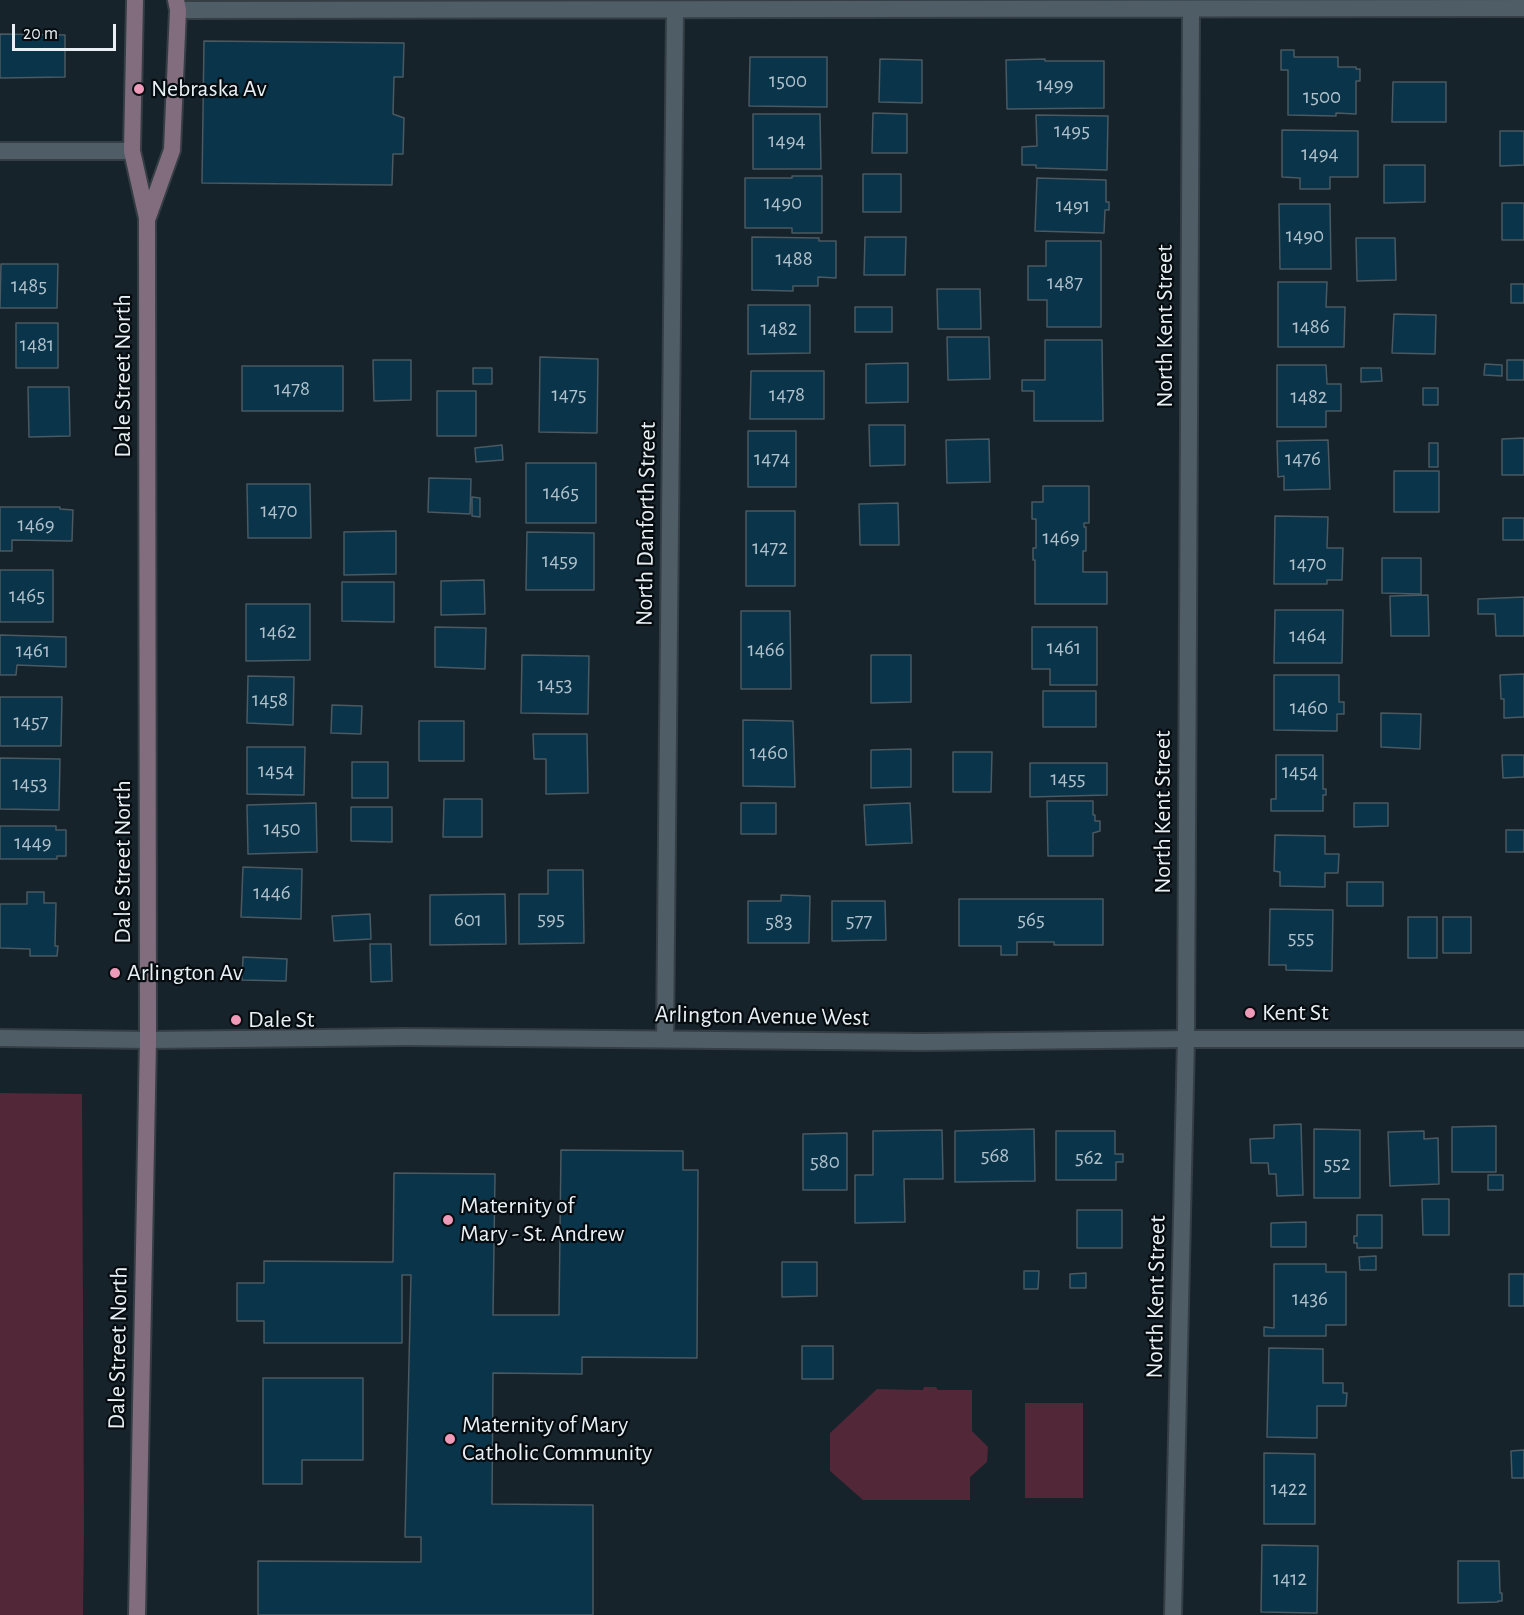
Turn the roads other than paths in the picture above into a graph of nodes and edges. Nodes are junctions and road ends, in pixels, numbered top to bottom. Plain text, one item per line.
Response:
1 (135, 0) edge
2 (177, 5) edge
3 (1524, 8) edge
4 (1191, 9) junction
5 (675, 10) junction
6 (0, 151) edge
7 (132, 152) junction
8 (147, 218) junction
9 (0, 1038) edge
10 (665, 1039) junction
11 (1186, 1039) junction
12 (1524, 1039) edge
13 (148, 1040) junction
14 (137, 1615) edge
15 (1173, 1615) edge

1 - 7 main road, Dale Street North
2 - 5 street
2 - 8 main road, Dale Street North
3 - 4 street
4 - 5 street
4 - 11 street, North Kent Street
5 - 10 street, North Danforth Street
6 - 7 street
7 - 8 main road, Dale Street North
8 - 13 main road, Dale Street North
9 - 13 street, Arlington Avenue West
10 - 11 street, Arlington Avenue West
10 - 13 street, Arlington Avenue West
11 - 12 street, Arlington Avenue West
11 - 15 street, North Kent Street
13 - 14 main road, Dale Street North

